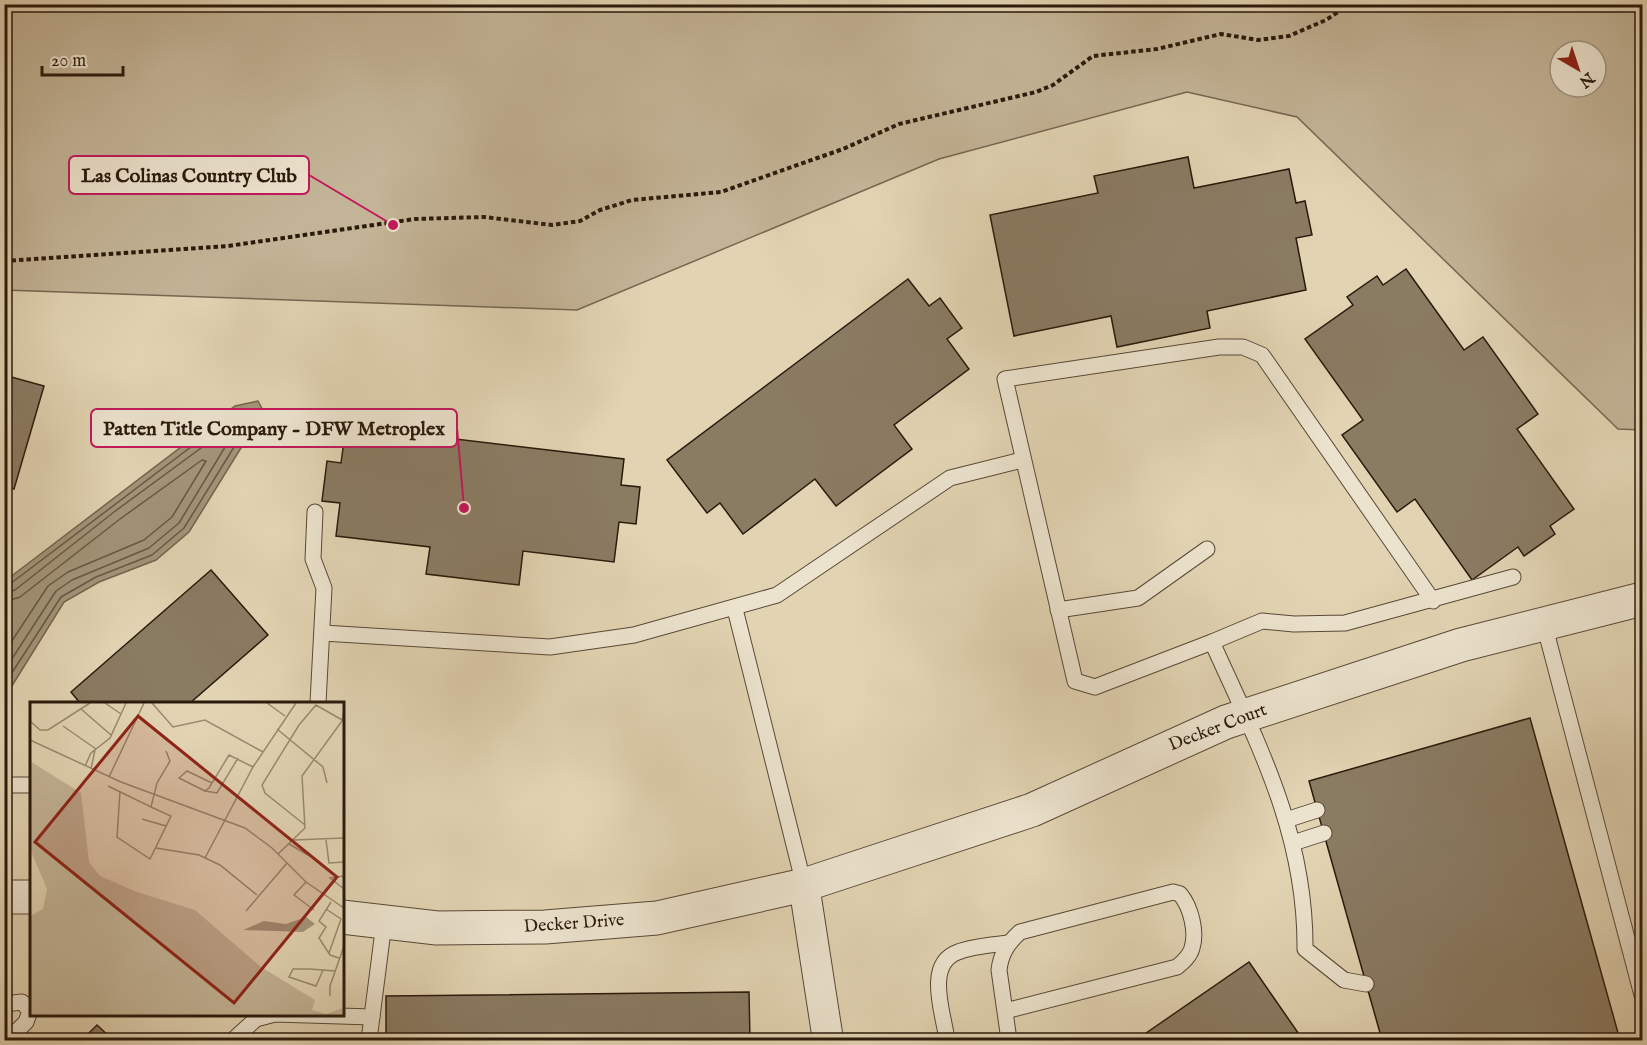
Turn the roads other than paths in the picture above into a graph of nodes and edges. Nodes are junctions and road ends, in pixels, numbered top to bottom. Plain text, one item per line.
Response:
1 (1022, 460) junction
2 (315, 512) dead end
3 (1208, 549) dead end
4 (1513, 577) dead end
5 (1642, 599) edge
6 (1433, 601) junction
7 (735, 609) junction
8 (1058, 609) junction
9 (1544, 624) junction
10 (323, 633) junction
11 (1212, 642) junction
12 (318, 702) edge
13 (1245, 716) junction
14 (4, 785) edge
15 (30, 785) edge
16 (1317, 810) dead end
17 (1286, 820) junction
18 (1324, 833) dead end
19 (1293, 843) junction
20 (804, 885) junction
21 (4, 897) edge
22 (30, 897) edge
23 (344, 917) edge
24 (384, 923) junction
25 (1008, 942) junction
26 (1366, 984) dead end
27 (1642, 995) edge
28 (4, 1004) edge
29 (1005, 1011) junction
30 (271, 1015) edge
31 (307, 1015) edge
32 (372, 1017) junction
33 (233, 1040) edge
34 (8, 1041) edge
35 (369, 1041) edge
36 (828, 1041) edge
37 (948, 1041) edge
38 (1009, 1041) edge

1 - 6 lane
1 - 7 lane
1 - 8 lane
2 - 10 lane
3 - 8 lane
4 - 6 lane
5 - 9 street, Decker Court
6 - 11 lane
7 - 10 lane
7 - 20 lane
8 - 11 lane
9 - 13 street, Decker Court
9 - 27 lane
10 - 12 lane
11 - 13 lane
13 - 17 lane
13 - 20 street, Decker Court
14 - 15 lane
16 - 17 lane
17 - 19 lane
18 - 19 lane
19 - 26 lane
20 - 24 street, Decker Drive
20 - 36 street
21 - 22 street
23 - 24 street, Decker Drive
24 - 32 lane
25 - 29 lane
25 - 29 lane
25 - 37 lane
28 - 34 lane
29 - 38 lane
30 - 33 lane
31 - 32 lane
32 - 35 lane

